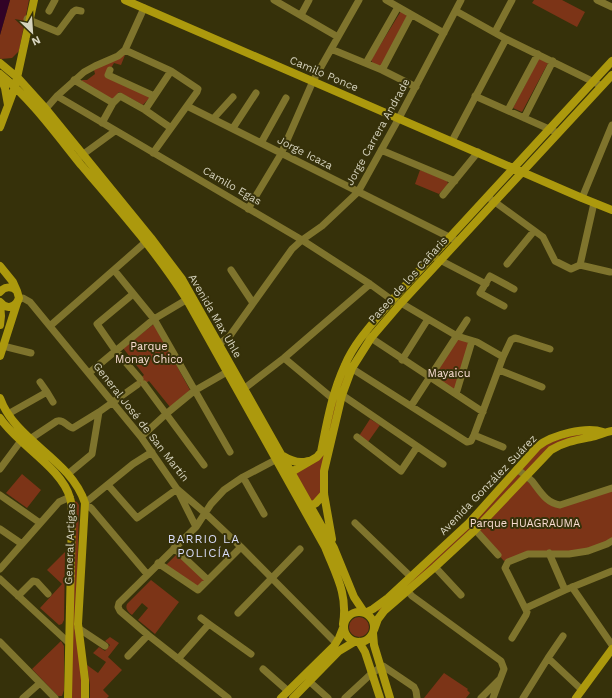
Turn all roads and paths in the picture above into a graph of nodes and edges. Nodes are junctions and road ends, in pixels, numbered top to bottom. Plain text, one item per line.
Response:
1 (34, 0) edge
2 (56, 0) edge
3 (125, 0) edge
4 (274, 0) edge
5 (309, 0) edge
6 (359, 0) edge
7 (386, 0) edge
8 (512, 0) edge
9 (597, 0) edge
10 (460, 1) edge
11 (398, 7) junction
12 (612, 7) edge
13 (144, 8) junction
14 (49, 11) dead end
15 (81, 11) dead end
16 (456, 11) junction
17 (301, 15) junction
18 (411, 15) junction
19 (29, 20) junction
20 (495, 32) junction
21 (444, 33) junction
22 (338, 37) junction
23 (506, 39) junction
24 (331, 49) junction
25 (125, 50) junction
26 (538, 54) junction
27 (22, 58) junction
28 (553, 61) junction
29 (612, 61) edge
30 (366, 63) junction
31 (1, 68) edge
32 (110, 70) dead end
33 (382, 70) junction
34 (171, 71) junction
35 (612, 75) edge
36 (18, 78) junction
37 (74, 80) junction
38 (313, 81) junction
39 (594, 81) junction
40 (602, 86) junction
41 (15, 87) junction
42 (416, 87) junction
43 (256, 93) dead end
44 (57, 96) junction
45 (154, 96) junction
46 (475, 96) junction
47 (233, 97) dead end
48 (286, 98) dead end
49 (113, 103) junction
50 (187, 106) junction
51 (8, 108) junction
52 (145, 110) junction
53 (508, 110) junction
54 (43, 112) junction
55 (213, 118) junction
56 (399, 118) junction
57 (524, 118) junction
58 (102, 123) junction
59 (612, 125) edge
60 (0, 127) edge
61 (171, 128) junction
62 (233, 128) junction
63 (115, 131) junction
64 (554, 131) junction
65 (452, 141) junction
66 (261, 143) junction
67 (381, 150) junction
68 (478, 152) junction
69 (153, 153) junction
70 (281, 154) junction
71 (80, 157) junction
72 (518, 170) junction
73 (455, 181) junction
74 (358, 192) junction
75 (443, 194) dead end
76 (582, 198) junction
77 (491, 199) junction
78 (594, 203) junction
79 (248, 209) junction
80 (612, 210) edge
81 (534, 231) junction
82 (148, 240) junction
83 (302, 240) junction
84 (454, 240) junction
85 (436, 258) junction
86 (507, 264) dead end
87 (580, 265) junction
88 (0, 266) edge
89 (114, 270) junction
90 (231, 270) dead end
91 (610, 272) dead end
92 (370, 284) junction
93 (486, 284) junction
94 (514, 289) dead end
95 (17, 291) junction
96 (0, 292) edge
97 (133, 294) junction
98 (189, 298) junction
99 (18, 301) junction
100 (0, 302) edge
101 (396, 302) junction
102 (254, 303) junction
103 (504, 306) dead end
104 (1, 316) edge
105 (154, 319) junction
106 (428, 319) junction
107 (467, 320) dead end
108 (0, 325) edge
109 (50, 326) junction
110 (368, 336) junction
111 (456, 336) junction
112 (472, 341) junction
113 (3, 346) junction
114 (216, 346) junction
115 (550, 348) dead end
116 (115, 350) junction
117 (31, 353) dead end
118 (0, 356) edge
119 (503, 357) junction
120 (284, 358) junction
121 (402, 360) junction
122 (348, 366) junction
123 (499, 370) junction
124 (227, 372) junction
125 (89, 373) junction
126 (430, 377) junction
127 (40, 382) dead end
128 (140, 383) junction
129 (542, 387) dead end
130 (194, 391) junction
131 (241, 391) junction
132 (47, 392) junction
133 (456, 394) junction
134 (342, 395) junction
135 (0, 398) edge
136 (332, 398) junction
137 (53, 402) dead end
138 (112, 403) junction
139 (411, 406) junction
140 (99, 412) junction
141 (483, 412) junction
142 (8, 414) junction
143 (166, 414) junction
144 (0, 419) edge
145 (612, 431) edge
146 (603, 432) junction
147 (474, 435) junction
148 (141, 437) junction
149 (357, 437) dead end
150 (30, 439) junction
151 (20, 442) junction
152 (417, 447) junction
153 (503, 447) dead end
154 (152, 452) junction
155 (230, 452) dead end
156 (279, 458) junction
157 (312, 460) junction
158 (443, 464) dead end
159 (204, 465) dead end
160 (0, 469) edge
161 (517, 469) junction
162 (68, 474) junction
163 (289, 474) junction
164 (526, 476) junction
165 (243, 477) junction
166 (108, 485) junction
167 (612, 488) edge
168 (178, 489) junction
169 (324, 494) junction
170 (0, 495) edge
171 (70, 497) junction
172 (85, 503) junction
173 (308, 508) junction
174 (205, 512) junction
175 (264, 514) dead end
176 (40, 523) junction
177 (356, 523) dead end
178 (469, 523) junction
179 (196, 527) junction
180 (0, 529) edge
181 (475, 530) junction
182 (612, 541) edge
183 (22, 544) junction
184 (241, 547) junction
185 (174, 548) junction
186 (334, 548) junction
187 (300, 549) dead end
188 (549, 553) junction
189 (498, 556) dead end
190 (158, 563) junction
191 (435, 568) junction
192 (0, 569) edge
193 (612, 571) edge
194 (147, 574) junction
195 (411, 577) junction
196 (272, 578) junction
197 (0, 579) edge
198 (208, 580) junction
199 (572, 587) junction
200 (404, 588) junction
201 (565, 590) junction
202 (48, 594) dead end
203 (461, 595) dead end
204 (18, 596) junction
205 (526, 608) junction
206 (365, 612) junction
207 (238, 613) dead end
208 (201, 618) dead end
209 (209, 624) junction
210 (343, 626) junction
211 (78, 628) junction
212 (373, 631) junction
213 (148, 635) junction
214 (563, 636) dead end
215 (512, 638) dead end
216 (0, 642) edge
217 (356, 642) junction
218 (69, 643) junction
219 (336, 643) junction
220 (612, 645) edge
221 (105, 646) dead end
222 (612, 648) edge
223 (251, 654) dead end
224 (128, 656) dead end
225 (548, 658) junction
226 (178, 659) junction
227 (381, 666) junction
228 (263, 669) dead end
229 (372, 673) junction
230 (500, 678) junction
231 (40, 682) junction
232 (310, 682) junction
233 (582, 690) junction
234 (288, 691) junction
235 (23, 698) edge
236 (55, 698) edge
237 (68, 698) edge
238 (84, 698) edge
239 (228, 698) edge
240 (281, 698) edge
241 (293, 698) edge
242 (328, 698) edge
243 (345, 698) edge
244 (380, 698) edge
245 (390, 698) edge
246 (417, 698) edge
247 (481, 698) edge
248 (493, 698) edge
249 (523, 698) edge
250 (576, 698) edge

1 - 19 main road
2 - 14 street
3 - 13 main road, Camilo Ponce
4 - 17 street
5 - 17 street
6 - 22 street
7 - 11 street
8 - 20 street
9 - 12 street
10 - 16 street, Jorge Carrera Andrade
11 - 18 street
11 - 30 street
13 - 25 street
13 - 38 main road, Camilo Ponce
15 - 19 street
16 - 20 street
16 - 21 street, Jorge Carrera Andrade
17 - 22 street
18 - 21 street
18 - 33 street
19 - 27 main road
20 - 23 street
21 - 42 street, Jorge Carrera Andrade
22 - 24 street
23 - 26 street
23 - 46 street
24 - 30 street
24 - 38 street
25 - 34 street
25 - 37 street
26 - 28 street
26 - 53 street
27 - 31 main road
27 - 36 main road
28 - 39 street
28 - 57 street
29 - 39 main road, Paseo de los Cañaris
30 - 33 street
31 - 36 main road, Avenida Max Uhle
31 - 41 main road, Avenida Max Uhle
31 - 51 main road
32 - 45 street
33 - 42 street
34 - 45 street
34 - 50 street
35 - 40 main road, Paseo de los Cañaris
36 - 41 main road
36 - 54 main road, Avenida Max Uhle
37 - 44 street
37 - 49 street
38 - 56 main road, Camilo Ponce
38 - 70 street
39 - 40 street
39 - 64 main road, Paseo de los Cañaris
40 - 64 main road, Paseo de los Cañaris
41 - 51 main road
41 - 54 main road, Avenida Max Uhle
42 - 56 street, Jorge Carrera Andrade
43 - 62 street
44 - 54 street
44 - 58 street, Camilo Egas
45 - 52 street
46 - 53 street
46 - 65 street
47 - 55 street
48 - 66 street
49 - 52 street
49 - 58 street
50 - 55 street, Jorge Icaza
50 - 61 street
51 - 60 main road
52 - 61 street
53 - 57 street
54 - 71 main road, Avenida Max Uhle
55 - 62 street, Jorge Icaza
56 - 65 main road, Camilo Ponce
56 - 67 street, Jorge Carrera Andrade
57 - 64 street
58 - 63 street, Camilo Egas
59 - 76 street
61 - 69 street
62 - 66 street, Jorge Icaza
63 - 69 street, Camilo Egas
63 - 71 street
64 - 72 main road, Paseo de los Cañaris
65 - 68 main road, Camilo Ponce
66 - 70 street, Jorge Icaza
67 - 73 street
67 - 74 street, Jorge Carrera Andrade
68 - 72 main road, Camilo Ponce
68 - 73 street
69 - 79 street, Camilo Egas
70 - 74 street, Jorge Icaza
70 - 79 street
71 - 82 main road, Avenida Max Uhle
72 - 76 main road, Camilo Ponce
72 - 77 main road, Paseo de los Cañaris
73 - 75 street
74 - 83 street, Jorge Carrera Andrade
74 - 84 street, Jorge Icaza
76 - 78 main road, Camilo Ponce
77 - 81 street
77 - 84 main road, Paseo de los Cañaris
78 - 80 main road, Camilo Ponce
78 - 87 street
79 - 83 street, Camilo Egas
81 - 86 street
81 - 87 street
82 - 89 street
82 - 98 main road, Avenida Max Uhle
83 - 92 street, Camilo Egas
83 - 102 street, Jorge Carrera Andrade
84 - 85 main road, Paseo de los Cañaris
85 - 93 street
85 - 101 main road, Paseo de los Cañaris
87 - 91 street
88 - 95 main road
89 - 97 street
89 - 109 street
90 - 102 street
92 - 101 street, Camilo Egas
92 - 120 street
93 - 94 street
93 - 103 street
95 - 96 main road
95 - 99 main road
97 - 105 street
97 - 116 street
98 - 105 street
98 - 114 main road, Avenida Max Uhle
99 - 100 main road
99 - 109 street, General José de San Martín
99 - 113 main road
100 - 104 main road
101 - 106 street, Camilo Egas
101 - 110 main road, Paseo de los Cañaris
102 - 114 street, Jorge Carrera Andrade
104 - 108 main road
105 - 116 street
105 - 130 street
106 - 111 street, Camilo Egas
106 - 121 street
107 - 111 street
109 - 125 street, General José de San Martín
110 - 121 street
110 - 122 main road, Paseo de los Cañaris
111 - 112 street, Camilo Egas
111 - 126 street
112 - 119 street, Camilo Egas
112 - 133 street
113 - 117 street
113 - 118 main road
114 - 124 main road, Avenida Max Uhle
114 - 131 main road, Avenida Max Uhle
115 - 119 street
116 - 125 street
116 - 128 street
119 - 123 street
120 - 131 street
120 - 136 street
121 - 126 street
122 - 134 main road, Paseo de los Cañaris
122 - 136 main road, Paseo de los Cañaris
122 - 139 street
123 - 129 street
123 - 141 street
124 - 130 street
124 - 131 main road, Avenida Max Uhle
125 - 138 street, General José de San Martín
126 - 133 street
126 - 139 street
127 - 132 street
128 - 138 street
128 - 143 street
130 - 143 street
130 - 155 street
131 - 156 main road, Avenida Max Uhle
132 - 137 street
132 - 142 street
133 - 141 street
134 - 136 street
134 - 152 street
134 - 169 main road, Paseo de los Cañaris
135 - 142 main road, General Artigas
136 - 157 main road, Paseo de los Cañaris
138 - 140 street
138 - 148 street, General José de San Martín
139 - 147 street
140 - 150 street
140 - 162 street
141 - 147 street
142 - 150 main road, General Artigas
143 - 148 street
143 - 159 street
144 - 151 main road, General Artigas
145 - 146 main road, Avenida González Suárez
146 - 161 main road, Avenida González Suárez
146 - 164 main road, Avenida González Suárez
147 - 153 street
148 - 154 street, General José de San Martín
149 - 152 street
150 - 162 main road, General Artigas
151 - 160 street
151 - 171 main road, General Artigas
152 - 158 street
154 - 166 street
154 - 168 street, General José de San Martín
156 - 157 main road
156 - 163 main road, Avenida Max Uhle
156 - 165 street
157 - 163 main road, Paseo de los Cañaris
161 - 164 street
161 - 178 main road, Avenida González Suárez
162 - 172 main road, General Artigas
163 - 173 main road, Avenida Max Uhle
164 - 167 street
164 - 181 main road, Avenida González Suárez
165 - 174 street
165 - 175 street
166 - 168 street
166 - 172 street
168 - 174 street, General José de San Martín
168 - 179 street
169 - 173 main road
169 - 186 main road, Paseo de los Cañaris
170 - 176 street
171 - 172 main road
171 - 176 street
171 - 218 main road, General Artigas
172 - 194 street
172 - 211 main road, General Artigas
173 - 186 main road, Avenida Max Uhle
173 - 210 main road, Avenida Max Uhle
174 - 179 street
174 - 184 street, General José de San Martín
176 - 183 street
177 - 195 street
178 - 181 street
178 - 195 main road, Avenida González Suárez
179 - 185 street
180 - 183 street
181 - 189 street
181 - 191 main road, Avenida González Suárez
182 - 188 street
183 - 192 street
184 - 196 street, General José de San Martín
184 - 198 street
185 - 190 street
185 - 198 street
186 - 206 main road, Avenida Max Uhle
187 - 196 street
188 - 201 street
188 - 205 street
190 - 194 street
190 - 198 street
191 - 200 main road, Avenida González Suárez
191 - 203 street
193 - 199 street
194 - 213 street
195 - 200 main road, Avenida González Suárez
196 - 207 street
196 - 219 street, General José de San Martín
197 - 204 street
199 - 201 street
199 - 220 street
200 - 206 main road, Avenida González Suárez
200 - 212 main road, Avenida González Suárez
200 - 230 street
201 - 205 street
202 - 204 street
204 - 218 street
205 - 215 street
206 - 210 main road
206 - 212 main road
208 - 209 street
209 - 223 street
209 - 226 street
210 - 217 main road
210 - 219 main road
211 - 221 street
211 - 238 main road, General Artigas
212 - 217 main road
212 - 227 main road
213 - 224 street
213 - 226 street
214 - 225 street
216 - 231 street
217 - 229 main road
217 - 232 main road
218 - 237 main road, General Artigas
219 - 234 main road
222 - 233 main road
225 - 233 street
225 - 249 street
226 - 239 street
227 - 229 street
227 - 245 main road
227 - 246 street
228 - 234 street
229 - 243 street
229 - 244 main road
230 - 247 street
230 - 248 street
231 - 235 street
231 - 236 street
232 - 241 main road
232 - 242 street
233 - 250 main road
234 - 240 main road

